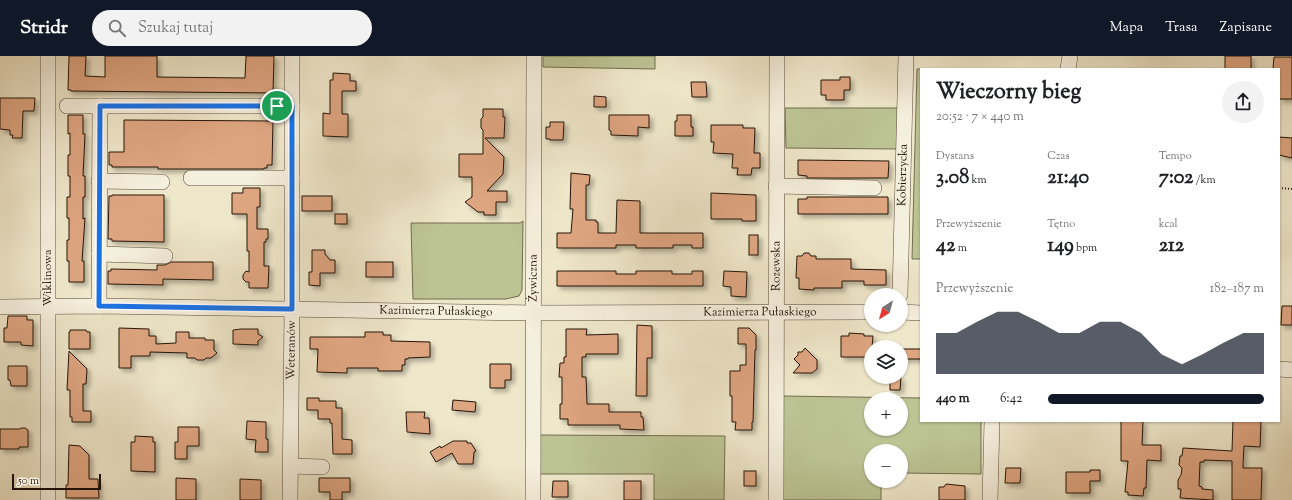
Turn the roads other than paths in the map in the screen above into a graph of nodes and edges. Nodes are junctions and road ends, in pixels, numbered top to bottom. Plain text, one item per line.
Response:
1 (48, 56) edge
2 (292, 56) edge
3 (534, 56) edge
4 (776, 56) edge
5 (906, 56) edge
6 (1070, 56) edge
7 (1068, 68) edge
8 (67, 106) dead end
9 (100, 106) junction
10 (292, 106) junction
11 (191, 178) dead end
12 (292, 178) junction
13 (99, 181) junction
14 (162, 182) dead end
15 (776, 186) junction
16 (874, 188) dead end
17 (99, 254) junction
18 (165, 256) dead end
19 (900, 288) edge
20 (99, 306) junction
21 (0, 307) edge
22 (48, 307) junction
23 (292, 309) junction
24 (775, 312) junction
25 (864, 312) edge
26 (908, 312) edge
27 (533, 313) junction
28 (920, 313) edge
29 (1280, 369) edge
30 (1292, 370) edge
31 (992, 422) edge
32 (291, 466) junction
33 (322, 467) dead end
34 (48, 500) edge
35 (290, 500) edge
36 (533, 500) edge
37 (776, 500) edge
38 (990, 500) edge

1 - 22 street, Wiklinowa
2 - 10 street, Weteranów
3 - 27 street, Żywiczna
4 - 15 street, Rozewska
5 - 19 street, Kobierzycka
6 - 7 street
8 - 9 street
9 - 10 street
9 - 13 street
10 - 12 street, Weteranów
11 - 12 street
12 - 23 street, Weteranów
13 - 14 street
13 - 17 street
15 - 16 street
15 - 24 street, Rozewska
17 - 18 street
17 - 20 street
20 - 22 street, Kazimierza Pułaskiego
20 - 23 street, Kazimierza Pułaskiego
21 - 22 street, Kazimierza Pułaskiego
22 - 34 street, Wiklinowa
23 - 27 street, Kazimierza Pułaskiego
23 - 32 street, Weteranów
24 - 25 street, Kazimierza Pułaskiego
24 - 27 street, Kazimierza Pułaskiego
24 - 37 street, Rozewska
26 - 28 street
27 - 36 street, Żywiczna
29 - 30 street
31 - 38 street
32 - 33 street
32 - 35 street, Weteranów

